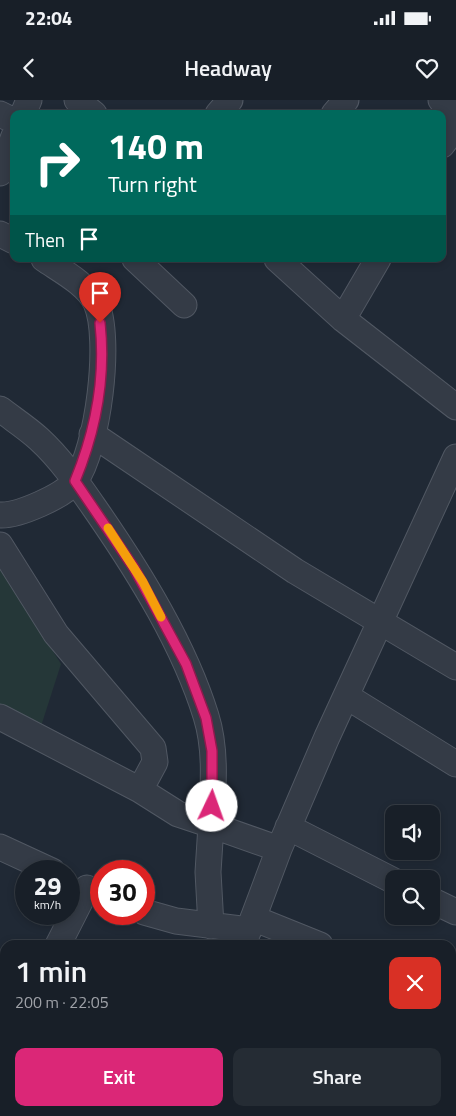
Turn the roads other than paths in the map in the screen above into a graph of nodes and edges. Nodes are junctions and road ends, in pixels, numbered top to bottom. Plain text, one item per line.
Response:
1 (230, 100) edge
2 (346, 100) edge
3 (440, 100) edge
4 (221, 110) edge
5 (337, 110) edge
6 (456, 116) edge
7 (456, 127) edge
8 (446, 140) edge
9 (10, 147) edge
10 (0, 173) edge
11 (138, 262) edge
12 (281, 262) edge
13 (376, 262) edge
14 (56, 263) edge
15 (184, 305) dead end
16 (343, 319) junction
17 (456, 407) edge
18 (0, 409) edge
19 (92, 434) junction
20 (456, 457) edge
21 (75, 481) junction
22 (0, 515) edge
23 (0, 546) edge
24 (380, 623) junction
25 (456, 666) edge
26 (346, 696) junction
27 (0, 717) edge
28 (456, 764) edge
29 (140, 790) junction
30 (211, 825) junction
31 (283, 838) junction
32 (0, 847) edge
33 (28, 860) edge
34 (385, 878) edge
35 (86, 887) edge
36 (440, 904) edge
37 (456, 912) edge
38 (155, 915) edge
39 (211, 926) junction
40 (248, 931) edge
41 (60, 940) edge
42 (294, 940) edge

1 - 4 street
2 - 5 street
3 - 6 street
7 - 8 street
9 - 10 street
11 - 15 street
12 - 16 street
13 - 16 street
14 - 19 street
16 - 17 street
18 - 21 street
19 - 21 street
19 - 24 street
20 - 24 street
21 - 22 street
21 - 30 street
23 - 29 street
24 - 25 street
24 - 26 street
26 - 28 street
26 - 31 street
27 - 29 street
29 - 30 street
30 - 31 street
30 - 39 street
31 - 34 street
31 - 40 street
32 - 33 street
35 - 41 street
36 - 37 street
38 - 39 street
39 - 40 street
40 - 42 street

